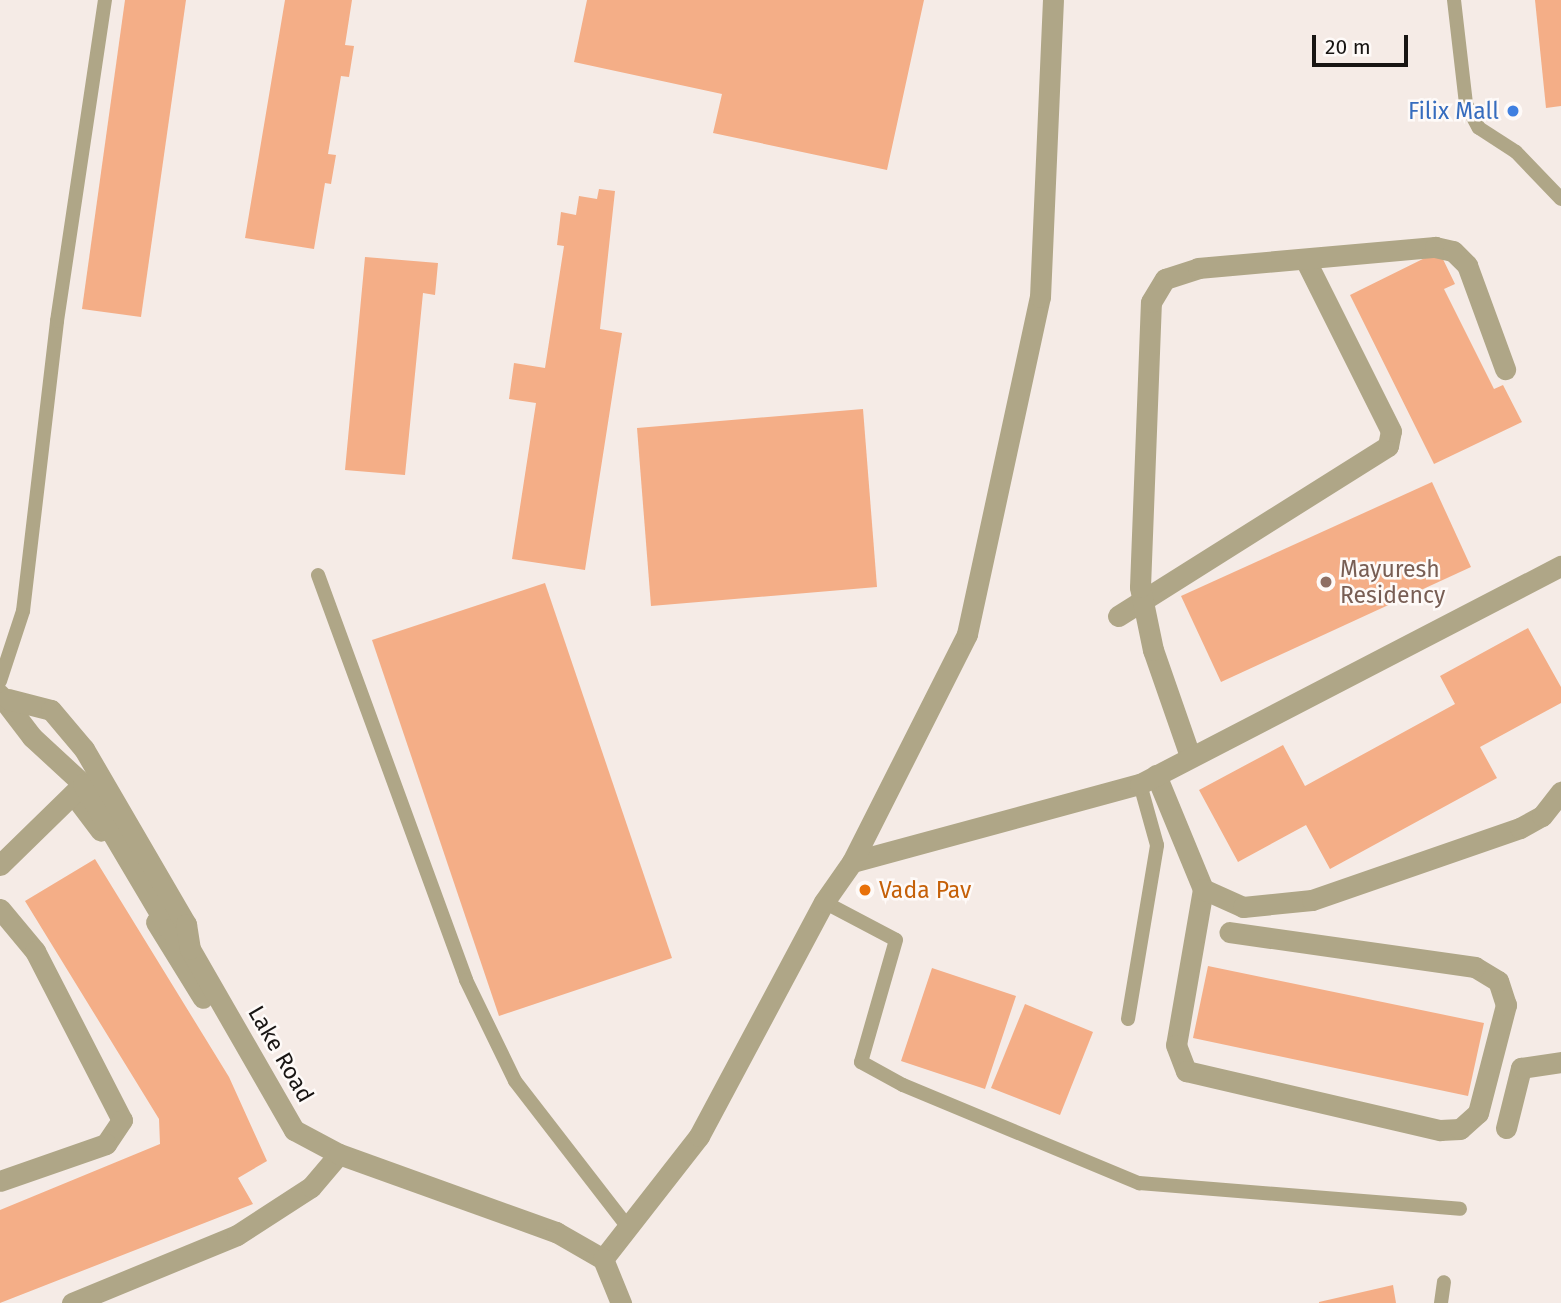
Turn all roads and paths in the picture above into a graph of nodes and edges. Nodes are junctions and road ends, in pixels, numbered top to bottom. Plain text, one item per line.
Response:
1 (105, 0) edge
2 (1053, 0) edge
3 (1454, 0) edge
4 (1561, 199) edge
5 (1305, 259) junction
6 (1505, 369) dead end
7 (1561, 566) edge
8 (318, 575) dead end
9 (1142, 600) junction
10 (1118, 616) dead end
11 (3, 692) edge
12 (1190, 756) junction
13 (1148, 780) junction
14 (87, 788) junction
15 (1561, 792) edge
16 (852, 863) junction
17 (0, 865) edge
18 (1203, 888) junction
19 (824, 902) junction
20 (0, 909) edge
21 (1229, 932) dead end
22 (203, 998) dead end
23 (1128, 1019) dead end
24 (1561, 1062) edge
25 (1506, 1128) dead end
26 (339, 1154) junction
27 (0, 1181) edge
28 (1460, 1209) dead end
29 (628, 1227) junction
30 (603, 1259) junction
31 (1444, 1282) dead end
32 (72, 1303) edge
33 (621, 1303) edge
34 (1441, 1303) edge

1 - 11 lane
2 - 16 street
3 - 4 lane
5 - 6 street
5 - 9 street
5 - 9 street
7 - 12 street
8 - 29 lane
9 - 10 street
9 - 12 street
11 - 14 street
11 - 14 street
12 - 13 street
13 - 16 street
13 - 18 street
13 - 23 lane
14 - 17 street
14 - 22 street
14 - 26 street, Lake Road
15 - 18 street
16 - 19 street
18 - 21 street
19 - 28 lane
19 - 29 street
20 - 27 street
24 - 25 street
26 - 30 street, Lake Road
26 - 32 street
29 - 30 street
30 - 33 street
31 - 34 lane

